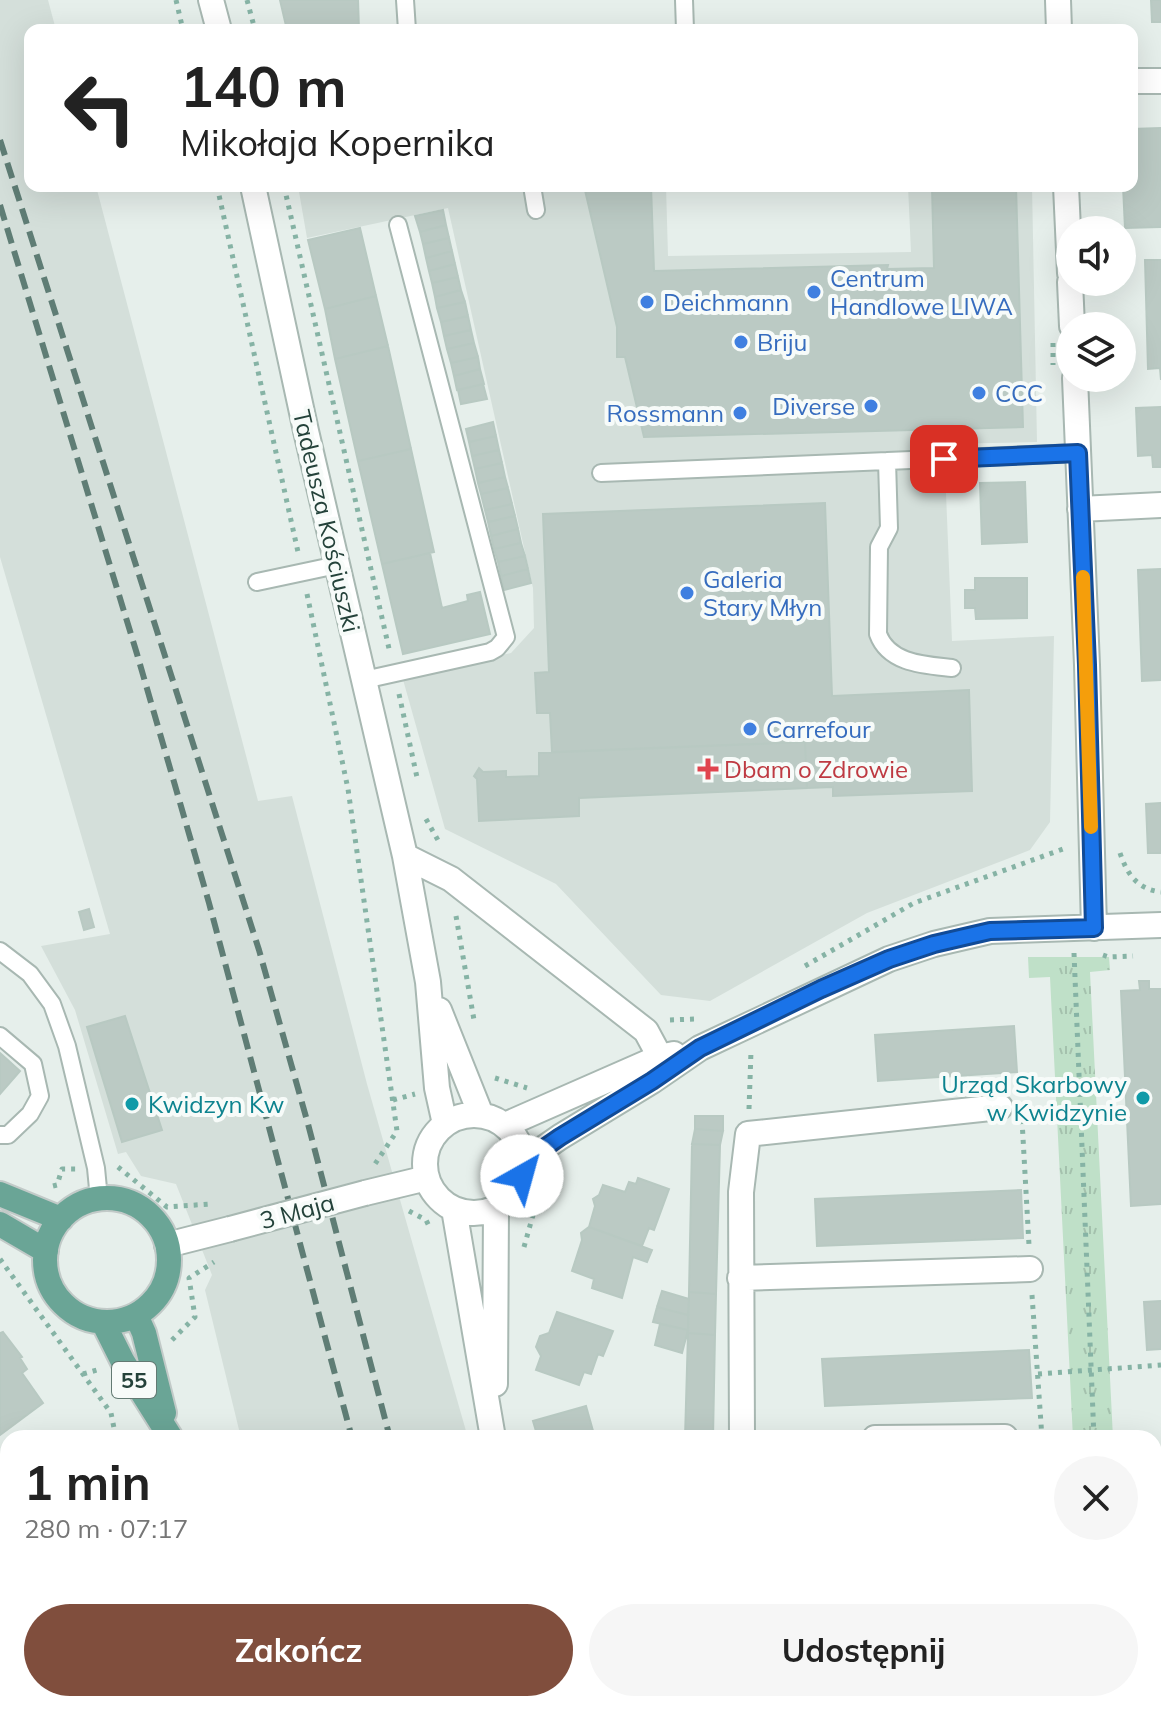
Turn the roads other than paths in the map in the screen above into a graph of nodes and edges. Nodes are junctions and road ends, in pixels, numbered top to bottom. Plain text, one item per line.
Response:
1 (211, 0) edge
2 (405, 0) edge
3 (684, 0) edge
4 (1058, 0) edge
5 (217, 24) edge
6 (407, 24) edge
7 (685, 24) edge
8 (1059, 24) edge
9 (1138, 81) edge
10 (1161, 81) edge
11 (254, 192) edge
12 (533, 192) edge
13 (1066, 192) edge
14 (536, 210) dead end
15 (1067, 216) edge
16 (398, 225) dead end
17 (1067, 392) edge
18 (1078, 453) junction
19 (887, 461) junction
20 (601, 473) dead end
21 (1161, 505) edge
22 (1080, 509) junction
23 (337, 565) junction
24 (257, 582) dead end
25 (952, 668) dead end
26 (364, 680) junction
27 (405, 856) junction
28 (1161, 925) edge
29 (1094, 928) junction
30 (0, 951) edge
31 (428, 982) junction
32 (0, 1036) edge
33 (700, 1048) junction
34 (660, 1057) junction
35 (1014, 1107) road end
36 (481, 1115) junction
37 (445, 1124) junction
38 (505, 1125) junction
39 (0, 1135) edge
40 (524, 1162) junction
41 (427, 1178) junction
42 (0, 1194) edge
43 (99, 1199) junction
44 (496, 1208) junction
45 (454, 1209) junction
46 (61, 1219) junction
47 (0, 1224) edge
48 (167, 1245) junction
49 (46, 1251) junction
50 (1030, 1269) road end
51 (740, 1278) junction
52 (136, 1315) junction
53 (103, 1322) junction
54 (165, 1430) edge
55 (167, 1430) edge
56 (493, 1430) edge
57 (494, 1430) edge
58 (742, 1430) edge

1 - 5 street
2 - 6 lane
3 - 7 lane
4 - 8 street
9 - 10 street
11 - 23 street, Tadeusza Kościuszki
12 - 14 lane
13 - 15 street
16 - 26 lane
17 - 18 street
18 - 19 lane
18 - 22 street
19 - 20 lane
19 - 25 lane
21 - 22 street
22 - 29 street
23 - 24 lane
23 - 26 street, Tadeusza Kościuszki
26 - 27 street, Tadeusza Kościuszki
27 - 31 street, Tadeusza Kościuszki
27 - 34 street
28 - 29 street
29 - 33 street
30 - 43 lane
31 - 36 street, Tadeusza Kościuszki
31 - 37 street, Tadeusza Kościuszki
32 - 39 lane
33 - 34 street
33 - 40 street
34 - 38 street
35 - 51 street
36 - 37 street
36 - 38 street
37 - 41 street
38 - 40 street
40 - 44 street
41 - 45 street
41 - 48 street, 3 Maja, bridge
42 - 46 main road
43 - 46 main road
43 - 48 main road
44 - 45 street
44 - 57 street
45 - 56 street
46 - 49 main road
47 - 49 main road
48 - 52 main road
49 - 53 main road
50 - 51 street
51 - 58 street
52 - 53 main road
52 - 55 main road, 55
53 - 54 main road, 55

